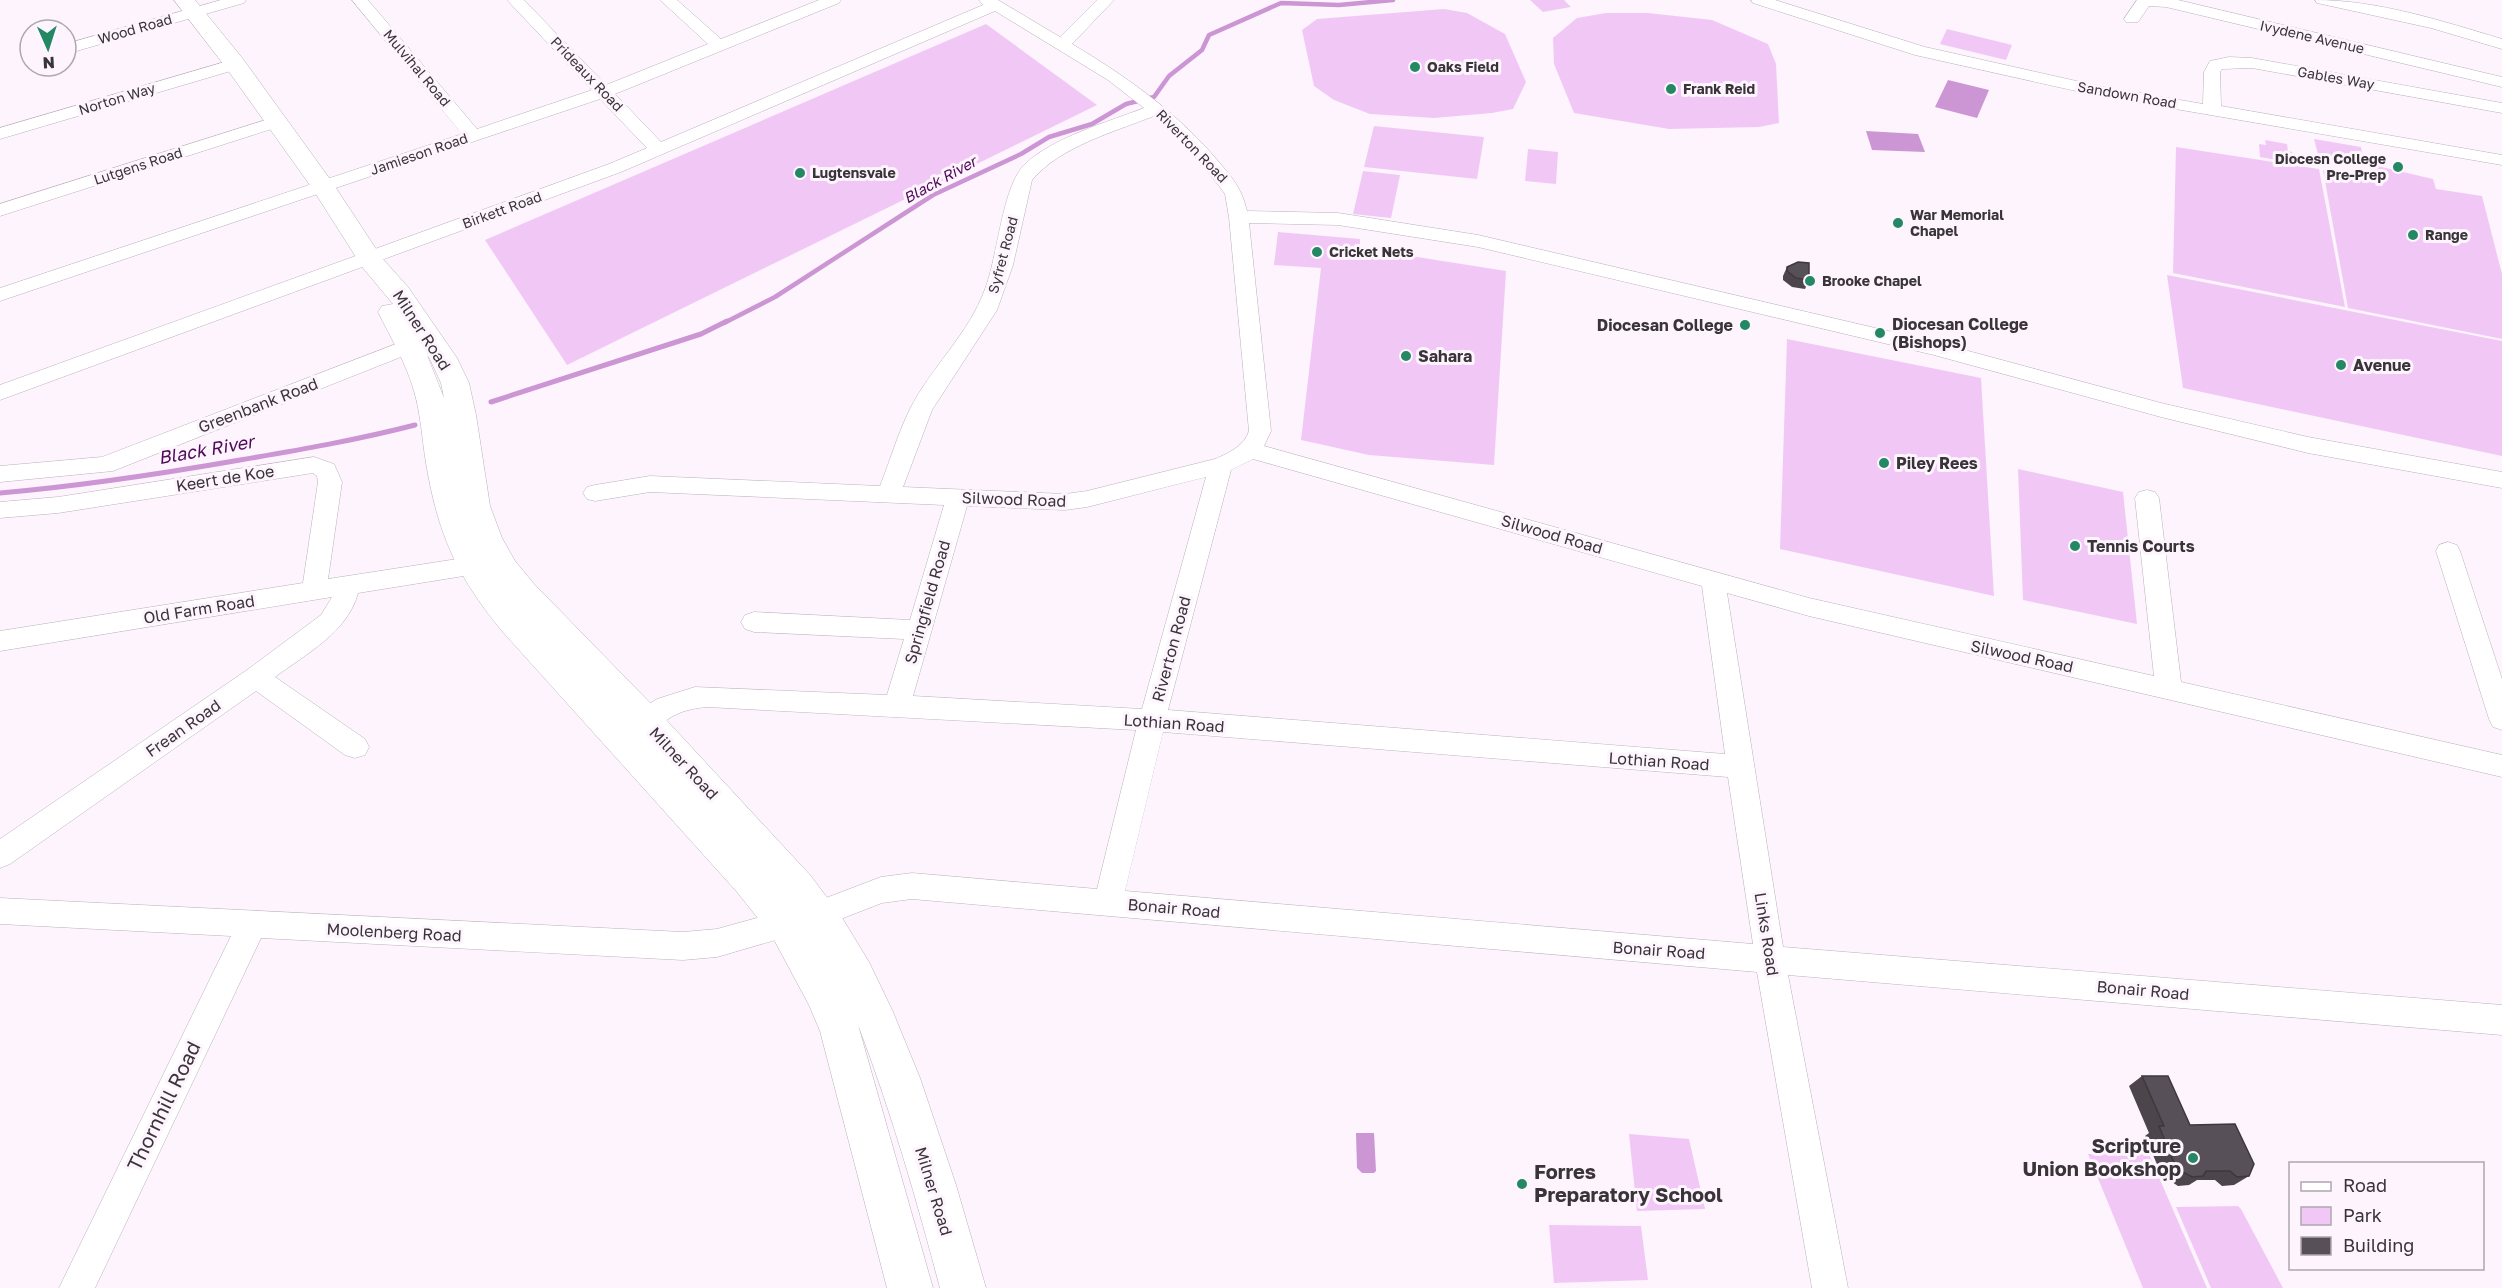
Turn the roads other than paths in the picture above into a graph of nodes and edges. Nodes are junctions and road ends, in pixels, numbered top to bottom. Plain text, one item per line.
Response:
1 (238, 0) edge
2 (360, 0) edge
3 (515, 0) edge
4 (668, 0) edge
5 (833, 0) edge
6 (1106, 0) edge
7 (1759, 0) edge
8 (2323, 0) edge
9 (2374, 0) edge
10 (991, 3) edge
11 (189, 6) edge
12 (2132, 19) dead end
13 (2434, 24) junction
14 (1062, 44) junction
15 (2502, 44) edge
16 (78, 45) edge
17 (718, 46) junction
18 (235, 64) junction
19 (2502, 82) edge
20 (604, 92) junction
21 (1155, 107) junction
22 (2502, 108) edge
23 (2212, 110) junction
24 (275, 122) junction
25 (0, 134) edge
26 (473, 136) junction
27 (658, 149) junction
28 (2502, 160) edge
29 (323, 187) junction
30 (0, 210) edge
31 (1239, 218) junction
32 (371, 261) junction
33 (0, 295) edge
34 (409, 346) junction
35 (0, 393) edge
36 (1250, 450) junction
37 (1221, 465) junction
38 (0, 474) edge
39 (2502, 480) edge
40 (595, 493) dead end
41 (888, 495) junction
42 (958, 498) junction
43 (2147, 498) dead end
44 (0, 510) edge
45 (2448, 551) dead end
46 (465, 555) junction
47 (1713, 580) junction
48 (348, 586) junction
49 (314, 591) junction
50 (754, 622) dead end
51 (919, 630) junction
52 (0, 640) edge
53 (256, 677) junction
54 (2169, 690) junction
55 (897, 707) junction
56 (2502, 718) edge
57 (1152, 720) junction
58 (632, 729) junction
59 (356, 747) dead end
60 (2502, 766) edge
61 (1740, 767) junction
62 (0, 855) edge
63 (1108, 902) junction
64 (0, 910) edge
65 (803, 919) junction
66 (252, 925) junction
67 (1771, 958) junction
68 (2502, 1020) edge
69 (77, 1288) edge
70 (910, 1288) edge
71 (963, 1288) edge
72 (1830, 1288) edge

1 - 11 street, Wood Road
2 - 26 street, Mulvihal Road
3 - 20 street, Prideaux Road
4 - 17 street
5 - 17 street, Jamieson Road
6 - 14 street
7 - 23 street, Sandown Road
8 - 13 street
9 - 13 street
10 - 14 street, Riverton Road
10 - 27 street, Birkett Road
11 - 16 street, Wood Road
11 - 18 main road, Milner Road
12 - 19 street, Ivydene Avenue
13 - 15 street
14 - 21 street, Riverton Road
17 - 20 street, Jamieson Road
18 - 24 main road, Milner Road
18 - 25 street, Norton Way
20 - 26 street, Jamieson Road
20 - 27 street, Prideaux Road
21 - 31 street, Riverton Road
21 - 41 street, Syfret Road
22 - 23 street, Gables Way
23 - 28 street, Sandown Road
24 - 29 main road, Milner Road
24 - 30 street, Lutgens Road
26 - 29 street, Jamieson Road
27 - 32 street, Birkett Road
29 - 32 main road, Milner Road
29 - 33 street, Jamieson Road
31 - 36 street, Riverton Road
31 - 39 street
32 - 34 main road, Milner Road
32 - 35 street, Birkett Road
32 - 58 main road, Milner Road
34 - 38 street, Greenbank Road
34 - 46 main road, Milner Road
36 - 37 street, Silwood Road
36 - 47 street, Silwood Road
37 - 42 street, Silwood Road
37 - 57 street, Riverton Road
40 - 41 street, Silwood Road
41 - 42 street, Silwood Road
42 - 51 street, Springfield Road
43 - 54 street
44 - 49 street, Keert de Koe
45 - 56 street
46 - 48 street, Old Farm Road
46 - 58 main road, Milner Road
47 - 54 street, Silwood Road
47 - 61 street, Links Road
48 - 49 street, Old Farm Road
48 - 53 street, Frean Road
49 - 52 street, Old Farm Road
50 - 51 street
51 - 55 street, Springfield Road
53 - 59 street
53 - 62 street, Frean Road
54 - 60 street, Silwood Road
55 - 57 street, Lothian Road
55 - 58 street, Lothian Road
57 - 61 street, Lothian Road
57 - 63 street, Riverton Road
58 - 65 main road, Milner Road
61 - 67 street, Links Road
63 - 65 street, Bonair Road
63 - 67 street, Bonair Road
64 - 66 street, Moolenberg Road
65 - 66 street, Moolenberg Road
65 - 70 main road, Milner Road
65 - 71 main road, Milner Road
66 - 69 street, Thornhill Road
67 - 68 street, Bonair Road
67 - 72 street, Links Road

